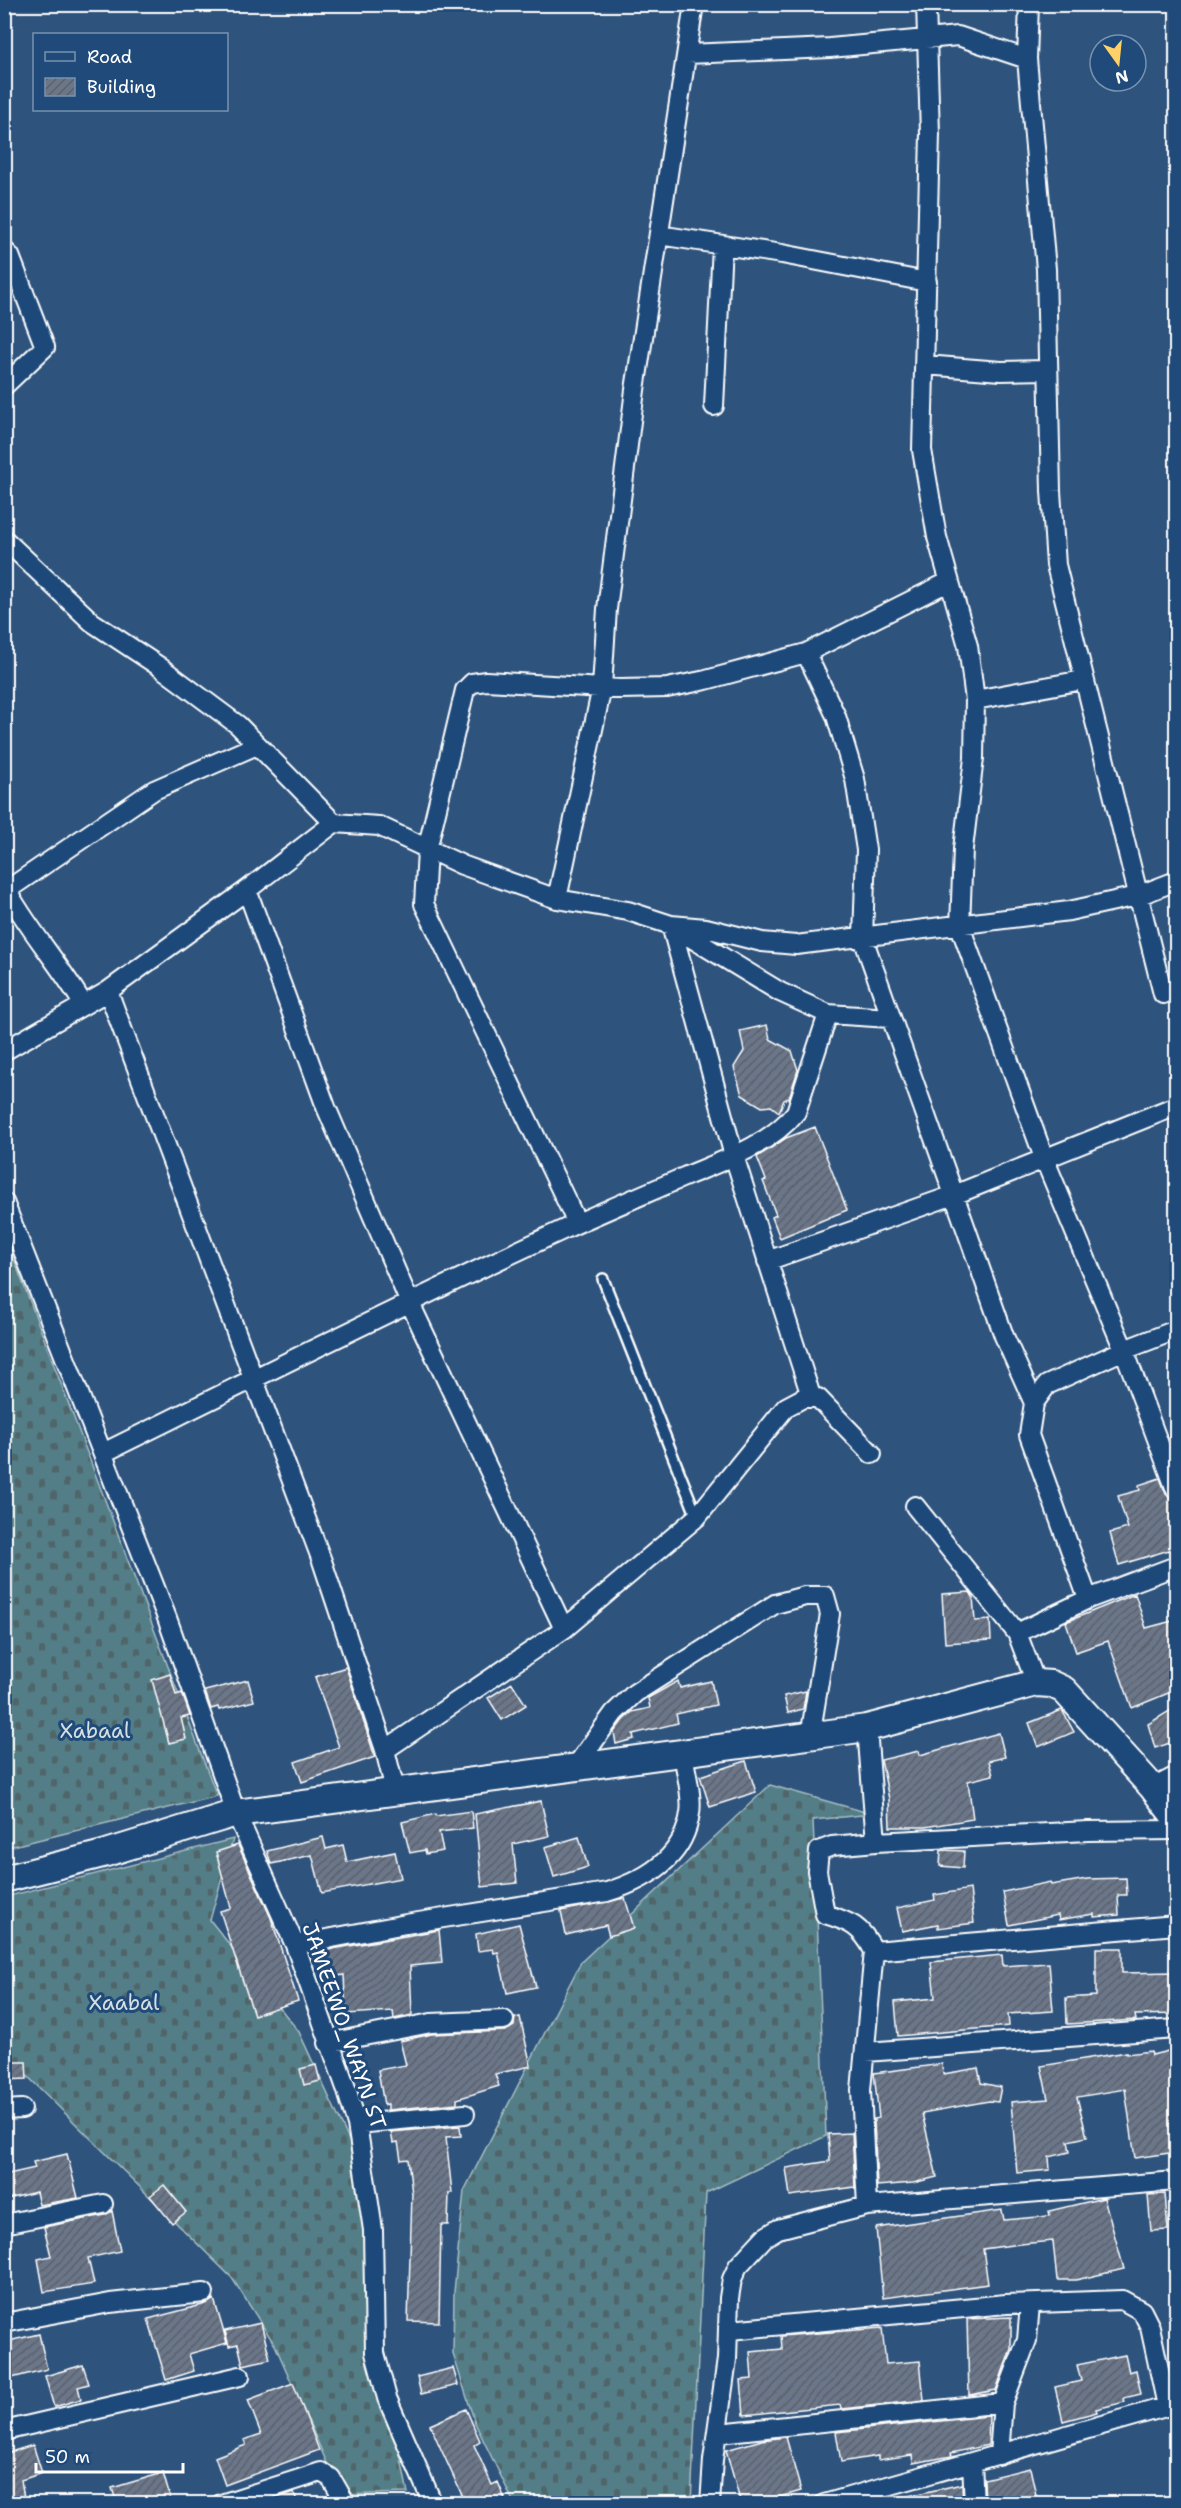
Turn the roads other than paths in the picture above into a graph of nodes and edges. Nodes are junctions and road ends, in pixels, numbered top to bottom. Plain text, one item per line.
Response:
1 (694, 4) edge
2 (926, 4) edge
3 (1029, 4) edge
4 (928, 38) junction
5 (687, 54) junction
6 (1027, 59) junction
7 (659, 235) junction
8 (722, 244) junction
9 (4, 250) edge
10 (927, 282) junction
11 (926, 364) junction
12 (1048, 370) junction
13 (4, 386) edge
14 (714, 406) dead end
15 (4, 539) edge
16 (948, 582) junction
17 (806, 653) junction
18 (1083, 680) junction
19 (602, 687) junction
20 (975, 700) junction
21 (257, 745) junction
22 (334, 823) junction
23 (427, 850) junction
24 (1176, 881) edge
25 (6, 888) edge
26 (248, 890) junction
27 (1137, 896) junction
28 (557, 899) junction
29 (671, 925) junction
30 (960, 926) junction
31 (863, 938) junction
32 (108, 991) junction
33 (1163, 994) dead end
34 (83, 1004) junction
35 (828, 1014) junction
36 (890, 1018) junction
37 (4, 1051) edge
38 (1176, 1106) edge
39 (734, 1156) junction
40 (1044, 1158) junction
41 (954, 1195) junction
42 (4, 1202) edge
43 (578, 1223) junction
44 (767, 1261) junction
45 (603, 1279) dead end
46 (410, 1301) junction
47 (1176, 1330) edge
48 (1124, 1350) junction
49 (254, 1378) junction
50 (811, 1396) junction
51 (1034, 1403) junction
52 (103, 1453) junction
53 (872, 1454) dead end
54 (1176, 1490) edge
55 (915, 1506) dead end
56 (697, 1517) junction
57 (1176, 1566) edge
58 (1088, 1599) junction
59 (564, 1629) junction
60 (1017, 1633) junction
61 (1036, 1683) junction
62 (867, 1728) junction
63 (810, 1737) junction
64 (385, 1750) junction
65 (683, 1752) junction
66 (576, 1766) junction
67 (1176, 1776) edge
68 (1153, 1788) junction
69 (396, 1790) junction
70 (236, 1813) junction
71 (1176, 1818) edge
72 (1176, 1830) edge
73 (876, 1842) junction
74 (4, 1880) edge
75 (1176, 1925) edge
76 (295, 1945) junction
77 (874, 1951) junction
78 (504, 2020) dead end
79 (1176, 2029) edge
80 (328, 2043) junction
81 (866, 2052) junction
82 (465, 2114) dead end
83 (357, 2124) junction
84 (1176, 2181) edge
85 (104, 2204) dead end
86 (867, 2206) junction
87 (4, 2224) edge
88 (204, 2293) dead end
89 (1030, 2304) junction
90 (4, 2323) edge
91 (730, 2330) junction
92 (240, 2376) dead end
93 (1003, 2403) junction
94 (1172, 2405) edge
95 (4, 2430) edge
96 (718, 2433) junction
97 (999, 2455) junction
98 (972, 2462) junction
99 (427, 2502) edge
100 (221, 2504) edge
101 (346, 2504) edge
102 (710, 2504) edge
103 (824, 2504) edge
104 (974, 2504) edge

1 - 5 street
2 - 4 street
3 - 6 street
4 - 5 street
4 - 6 street
4 - 10 street
5 - 7 street
6 - 12 street
7 - 8 street
7 - 19 street
8 - 10 street
8 - 14 street
9 - 13 street
10 - 11 street
11 - 12 street
11 - 16 street
12 - 18 street
15 - 21 street
16 - 17 street
16 - 20 street
17 - 19 street
17 - 31 street
18 - 20 street
18 - 27 street
19 - 23 street
19 - 28 street
20 - 30 street
21 - 22 street
21 - 25 street
22 - 23 street
22 - 26 street
23 - 28 street
23 - 43 street
24 - 27 street
25 - 34 street
26 - 32 street
26 - 46 street
27 - 30 street
27 - 33 street
28 - 29 street
29 - 31 street
29 - 35 street
29 - 39 street
30 - 31 street
30 - 40 street
31 - 36 street
32 - 34 street
32 - 49 street
34 - 37 street
35 - 36 street
35 - 39 street
36 - 41 street
38 - 40 street
39 - 43 street
39 - 44 street
40 - 41 street
40 - 48 street
41 - 44 street
41 - 51 street
42 - 52 street, JAMEEWO_WAYN ST
43 - 46 street
44 - 50 street
45 - 56 lane
46 - 49 street
46 - 59 street
47 - 48 street
48 - 51 street
48 - 54 street
49 - 52 street
49 - 64 street
50 - 53 street
50 - 56 street
51 - 58 street
52 - 70 street, JAMEEWO_WAYN ST
55 - 60 street
56 - 59 street
57 - 58 street
58 - 60 street
59 - 64 street
60 - 61 street
61 - 62 street
61 - 68 street
62 - 63 street
62 - 73 street
63 - 65 street
63 - 66 street
64 - 69 street
65 - 66 street
65 - 76 street
66 - 69 street
67 - 68 street
68 - 71 street
69 - 70 street
70 - 74 street
70 - 76 street, JAMEEWO_WAYN ST
72 - 73 street
73 - 77 street
75 - 77 street
76 - 80 street, JAMEEWO_WAYN ST
77 - 81 street
78 - 80 street
79 - 81 street
80 - 83 street, JAMEEWO_WAYN ST
81 - 86 street
82 - 83 street
83 - 99 street, JAMEEWO_WAYN ST
84 - 86 street
85 - 87 street
86 - 91 street
88 - 90 street
89 - 91 street
89 - 93 street
89 - 94 street
91 - 96 street
92 - 95 street
93 - 96 street
93 - 97 street
94 - 97 street
96 - 102 street
97 - 98 street
98 - 103 street
98 - 104 street
100 - 101 street

